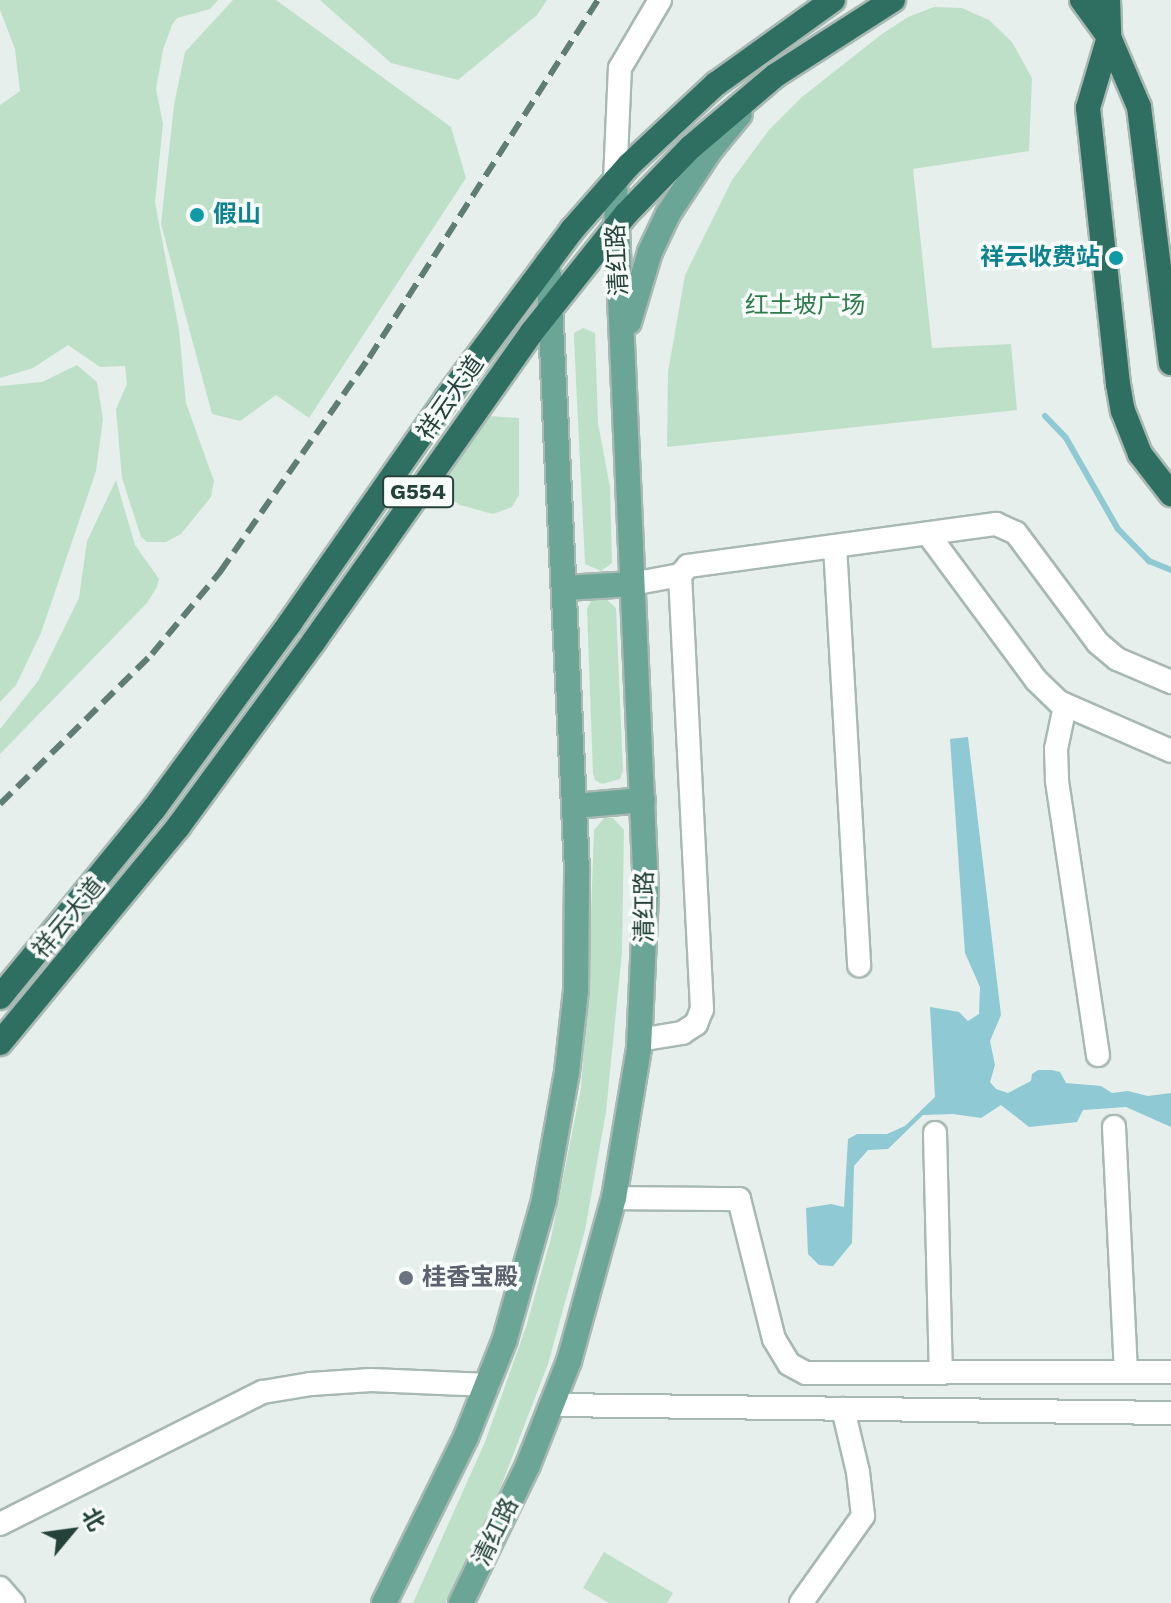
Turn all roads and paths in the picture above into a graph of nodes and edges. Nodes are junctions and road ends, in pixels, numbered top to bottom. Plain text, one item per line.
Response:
1 (660, 0) edge
2 (833, 0) edge
3 (893, 0) edge
4 (1082, 0) edge
5 (1108, 0) edge
6 (1109, 37) junction
7 (776, 75) junction
8 (615, 181) junction
9 (617, 225) junction
10 (548, 262) junction
11 (550, 308) junction
12 (1171, 363) edge
13 (623, 364) junction
14 (1171, 494) edge
15 (928, 534) junction
16 (835, 546) junction
17 (680, 575) junction
18 (632, 584) junction
19 (565, 588) junction
20 (1171, 682) edge
21 (1065, 706) junction
22 (1171, 751) edge
23 (643, 800) junction
24 (575, 806) junction
25 (859, 965) dead end
26 (0, 997) edge
27 (639, 1040) junction
28 (0, 1043) edge
29 (1098, 1055) dead end
30 (1114, 1127) dead end
31 (935, 1133) dead end
32 (614, 1198) junction
33 (1126, 1372) junction
34 (1171, 1372) edge
35 (941, 1373) junction
36 (488, 1385) junction
37 (553, 1405) junction
38 (843, 1409) junction
39 (1171, 1413) edge
40 (0, 1524) edge
41 (0, 1588) edge
42 (13, 1603) edge
43 (384, 1603) edge
44 (461, 1603) edge
45 (801, 1603) edge

1 - 8 street
2 - 8 highway, 祥云大道 / G554
3 - 7 highway, 祥云大道 / G554
4 - 6 highway
5 - 6 highway
6 - 12 highway
6 - 14 highway
7 - 9 highway, 祥云大道 / G554
7 - 13 main road
8 - 9 main road, 清红路
8 - 10 highway, 祥云大道 / G554
9 - 11 highway, 祥云大道 / G554
9 - 13 main road, 清红路
10 - 11 main road
10 - 26 highway, 祥云大道 / G554
11 - 19 main road
11 - 28 highway, 祥云大道 / G554
13 - 18 main road, 清红路
15 - 16 street
15 - 20 street
15 - 21 street
16 - 17 street
16 - 25 street
17 - 18 street
17 - 27 street
18 - 19 main road
18 - 23 main road, 清红路
19 - 24 main road
21 - 22 street
21 - 29 street
23 - 24 main road
23 - 27 main road, 清红路
24 - 36 main road
27 - 32 main road, 清红路
30 - 33 street
31 - 35 street
32 - 35 street
32 - 37 main road, 清红路
33 - 34 street
33 - 35 street
36 - 40 street
36 - 43 main road
37 - 38 street
37 - 44 main road, 清红路
38 - 39 street
38 - 45 street
41 - 42 street

